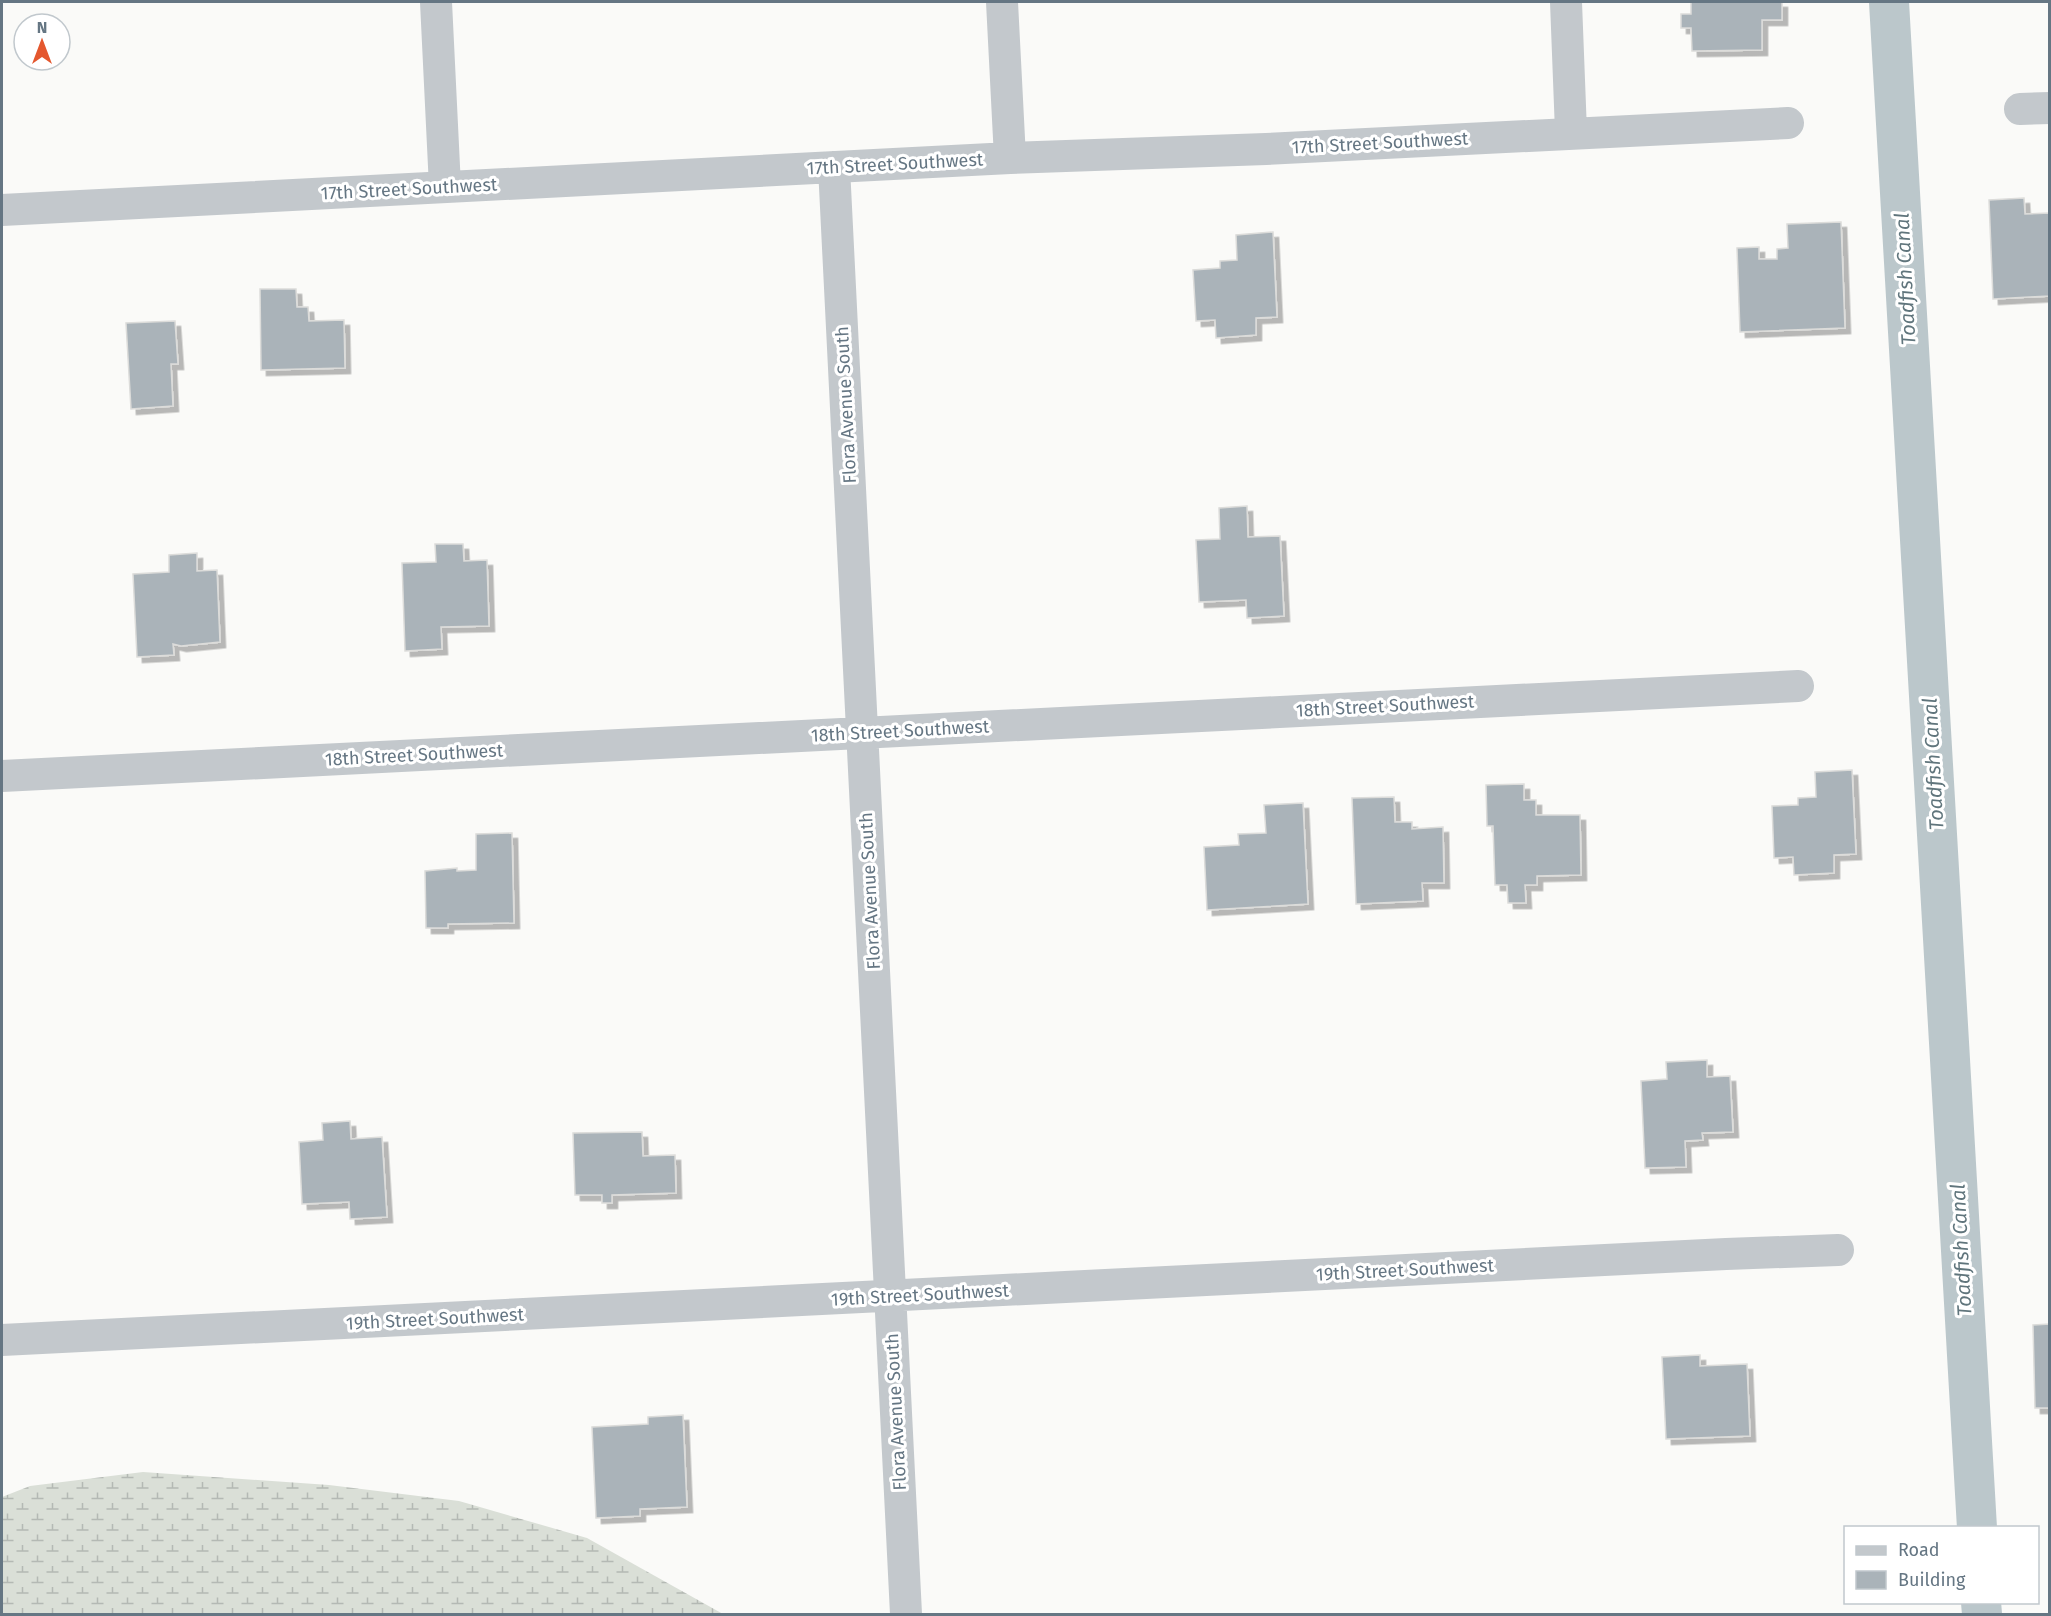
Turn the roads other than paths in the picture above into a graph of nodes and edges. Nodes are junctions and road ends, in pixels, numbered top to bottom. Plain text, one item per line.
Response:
1 (436, 2) edge
2 (1002, 2) edge
3 (1566, 2) edge
4 (1788, 123) dead end
5 (1571, 132) junction
6 (1010, 158) junction
7 (834, 167) junction
8 (445, 187) junction
9 (2, 210) edge
10 (1798, 686) dead end
11 (862, 733) junction
12 (2, 776) edge
13 (1838, 1250) dead end
14 (890, 1296) junction
15 (2, 1340) edge
16 (906, 1614) edge

1 - 8 street
2 - 6 street
3 - 5 street
4 - 5 street, 17th Street Southwest
5 - 6 street, 17th Street Southwest
6 - 7 street, 17th Street Southwest
7 - 8 street, 17th Street Southwest
7 - 11 street, Flora Avenue South
8 - 9 street, 17th Street Southwest
10 - 11 street, 18th Street Southwest
11 - 12 street, 18th Street Southwest
11 - 14 street, Flora Avenue South
13 - 14 street, 19th Street Southwest
14 - 15 street, 19th Street Southwest
14 - 16 street, Flora Avenue South

